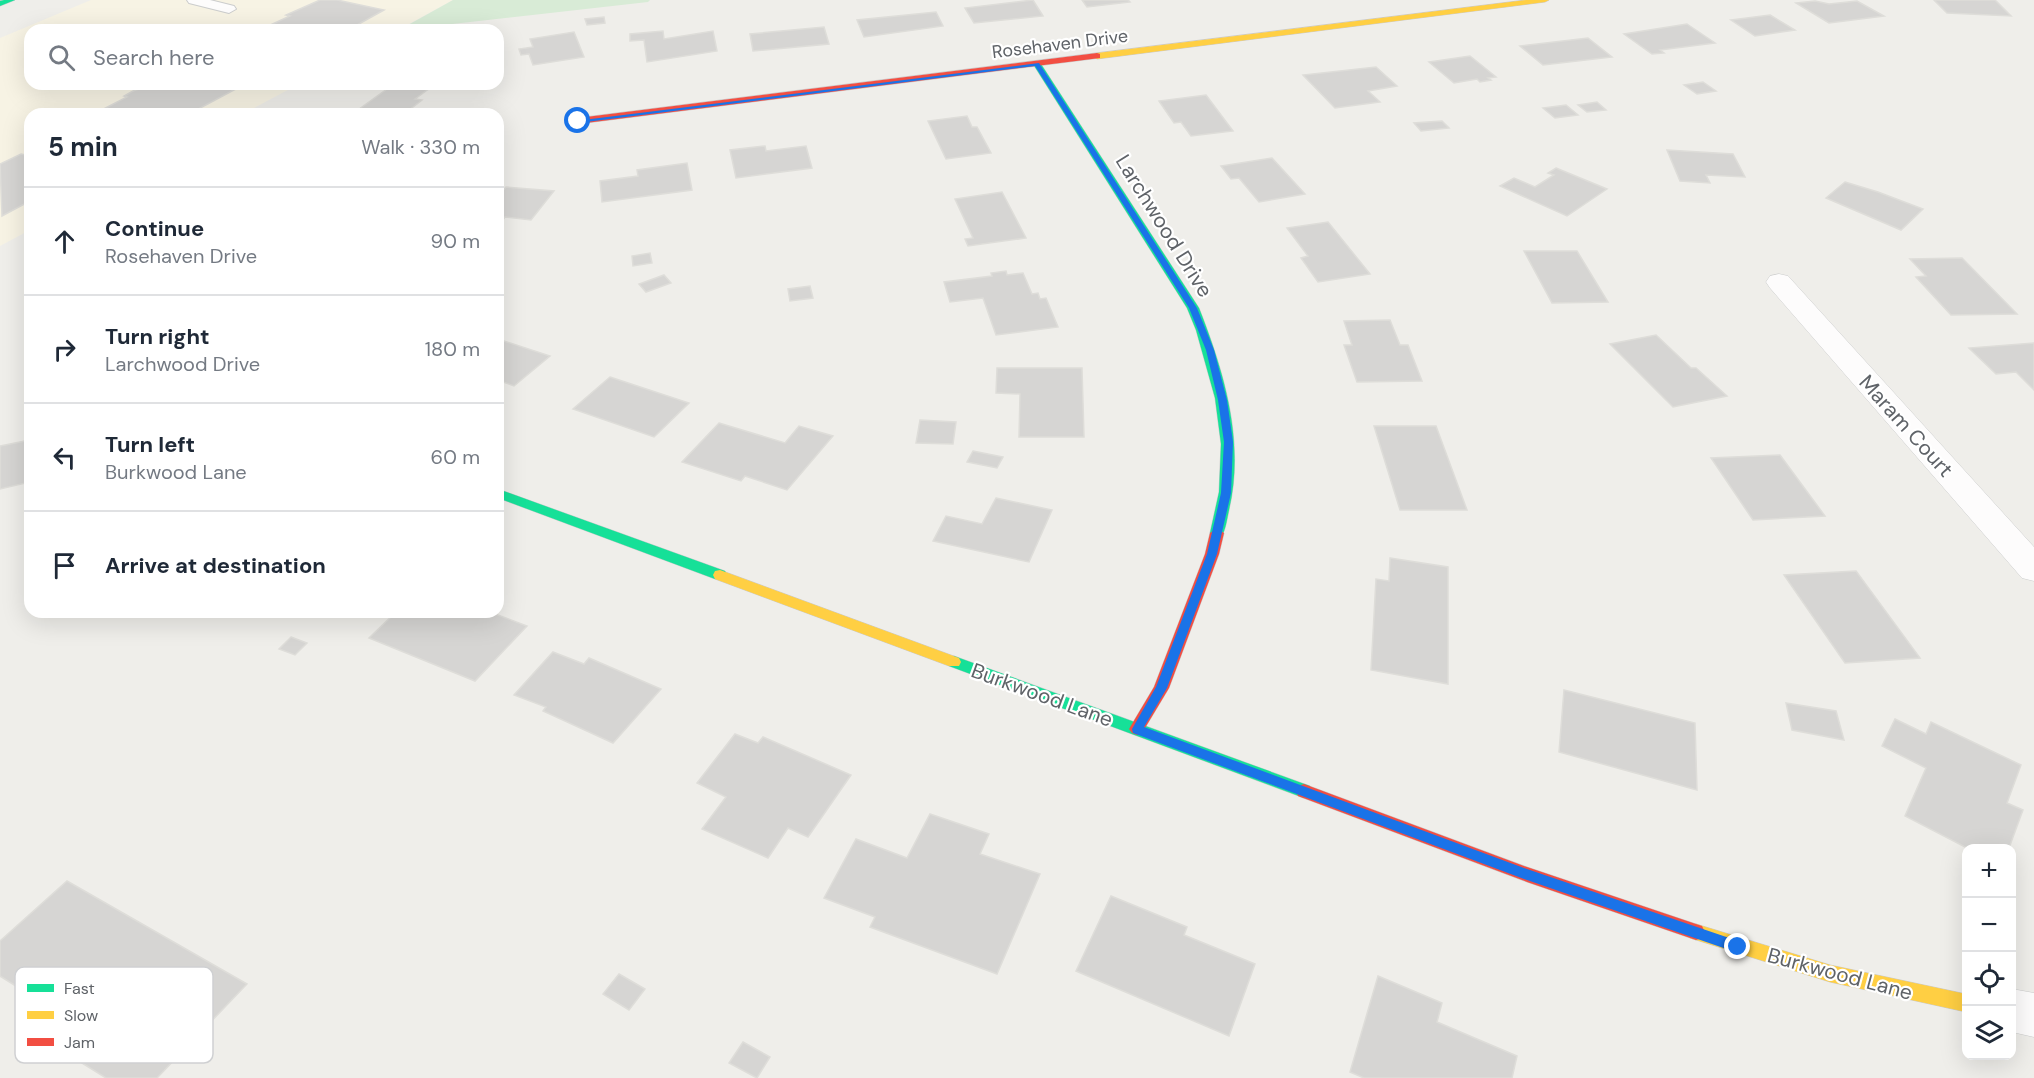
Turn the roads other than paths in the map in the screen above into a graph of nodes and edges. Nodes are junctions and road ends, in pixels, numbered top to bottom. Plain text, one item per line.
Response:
1 (11, 0) edge
2 (194, 0) edge
3 (1545, 0) edge
4 (0, 4) edge
5 (229, 9) dead end
6 (1037, 64) junction
7 (578, 121) dead end
8 (1779, 282) dead end
9 (504, 496) edge
10 (2034, 569) edge
11 (1137, 729) junction
12 (1962, 1002) edge
13 (2016, 1012) edge
14 (2034, 1015) edge

1 - 4 street
2 - 5 lane
3 - 6 street, Rosehaven Drive
6 - 7 street, Rosehaven Drive
6 - 11 street, Larchwood Drive
8 - 10 street, Maram Court
9 - 11 street, Burkwood Lane
11 - 12 street, Burkwood Lane
13 - 14 street

